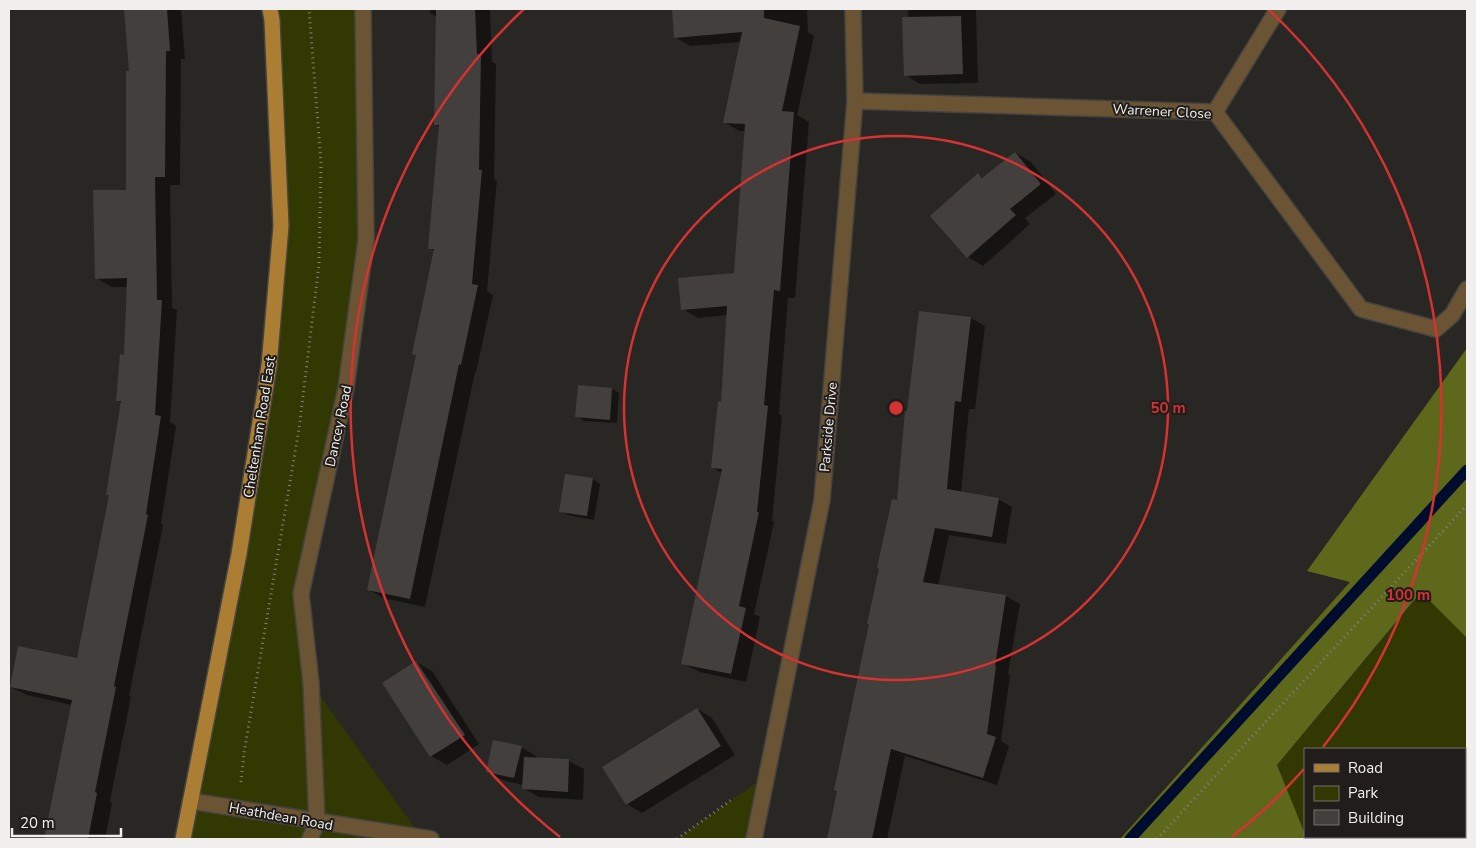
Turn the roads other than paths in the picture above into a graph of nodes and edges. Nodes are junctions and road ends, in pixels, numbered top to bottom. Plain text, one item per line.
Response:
1 (270, 9) edge
2 (363, 9) edge
3 (853, 9) edge
4 (1278, 9) edge
5 (855, 101) junction
6 (1216, 112) junction
7 (1467, 289) edge
8 (191, 801) junction
9 (317, 822) junction
10 (183, 839) edge
11 (310, 839) edge
12 (431, 839) edge
13 (754, 839) edge

1 - 8 main road, Cheltenham Road East
2 - 9 street, Dancey Road
3 - 5 street, Parkside Drive
4 - 6 street
5 - 6 street, Warrener Close
5 - 13 street, Parkside Drive
6 - 7 street, Warrener Close
8 - 9 street, Heathdean Road
8 - 10 main road, Cheltenham Road East
9 - 11 street, Dancey Road
9 - 12 street, Heathdean Road

